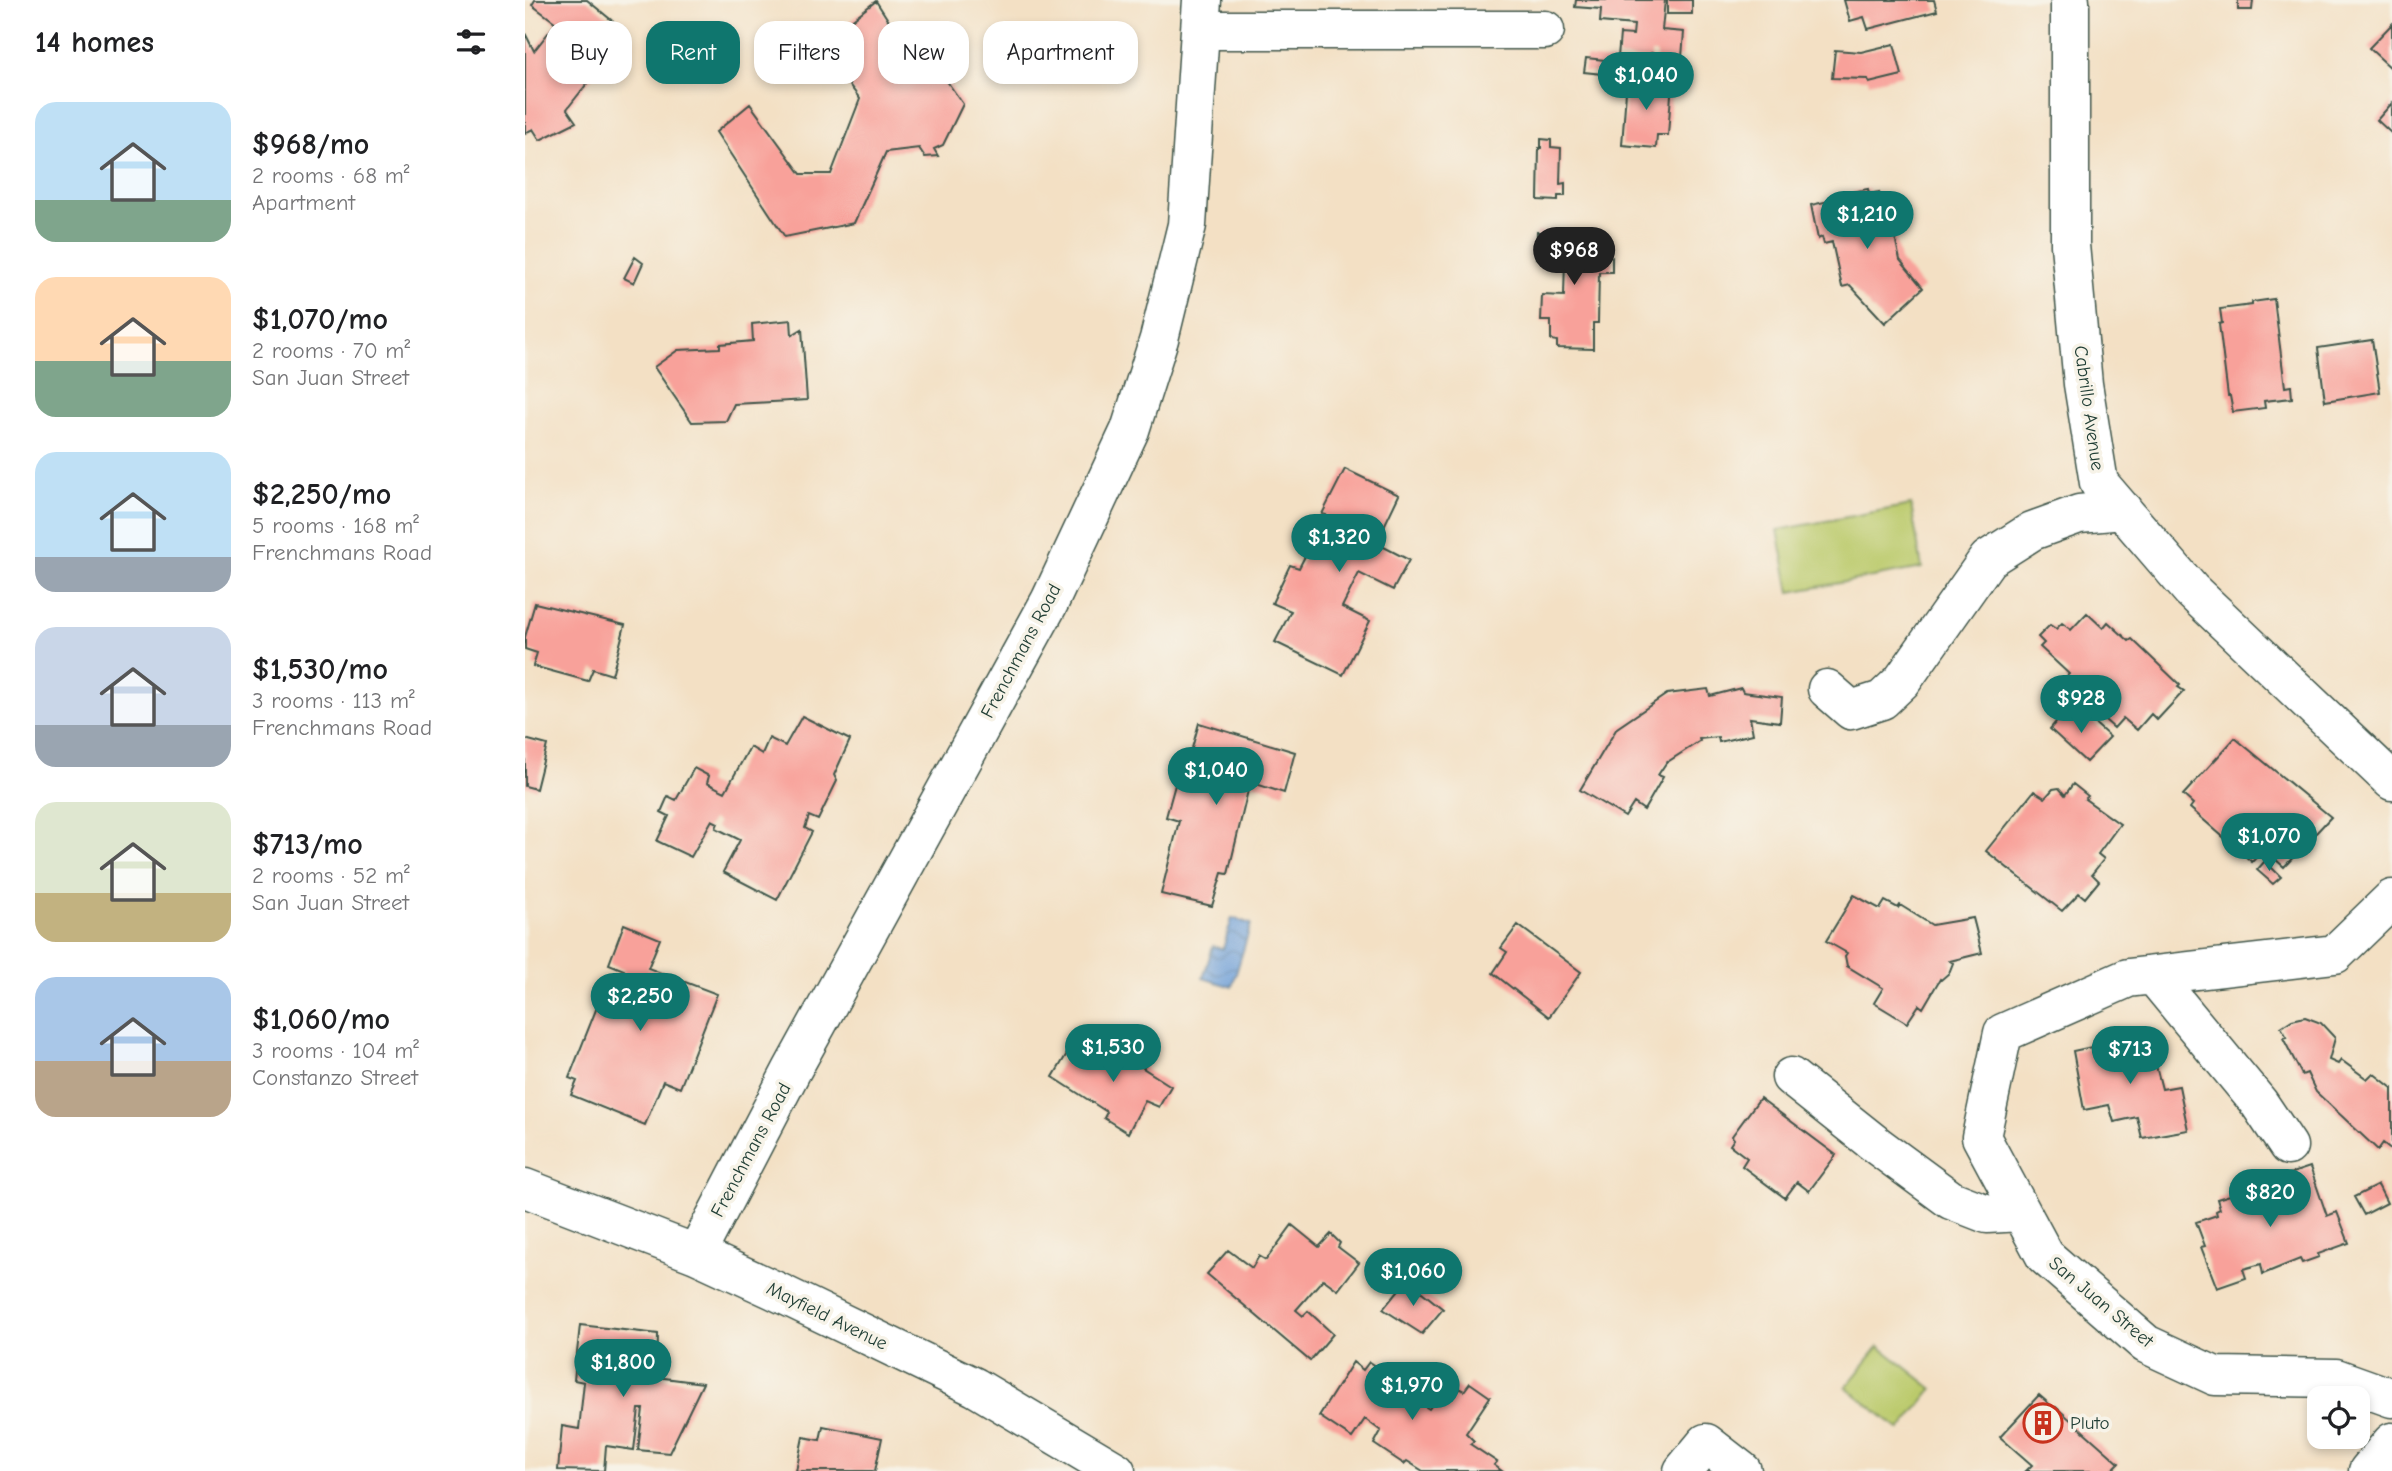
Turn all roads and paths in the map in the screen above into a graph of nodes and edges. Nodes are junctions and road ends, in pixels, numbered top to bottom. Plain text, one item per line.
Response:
1 (2070, 0) edge
2 (1202, 15) edge
3 (1545, 30) dead end
4 (2123, 510) junction
5 (1826, 689) dead end
6 (2392, 781) edge
7 (2392, 899) edge
8 (2154, 975) junction
9 (1791, 1077) dead end
10 (2288, 1146) dead end
11 (525, 1188) edge
12 (2021, 1212) junction
13 (697, 1254) junction
14 (2392, 1398) edge
15 (2392, 1442) edge
16 (1116, 1471) edge
17 (1683, 1471) edge
18 (1742, 1471) edge
19 (2368, 1471) edge

1 - 4 street, Cabrillo Avenue
2 - 3 street
2 - 13 street, Frenchmans Road
4 - 5 street
4 - 6 street, Cabrillo Avenue
7 - 8 street, San Juan Street
8 - 10 street
8 - 12 street, San Juan Street
9 - 12 street
11 - 13 street, Mayfield Avenue
12 - 14 street, San Juan Street
13 - 16 street, Mayfield Avenue
15 - 19 street
17 - 18 street

